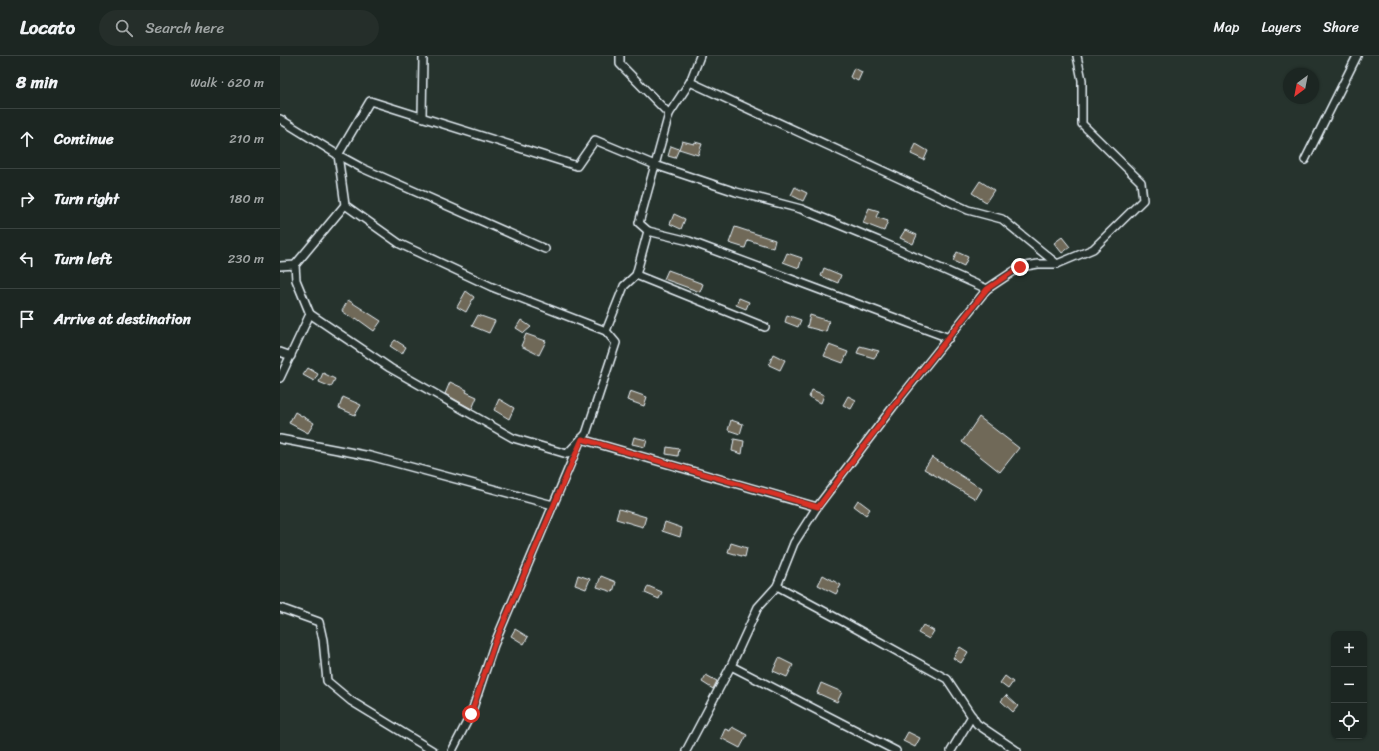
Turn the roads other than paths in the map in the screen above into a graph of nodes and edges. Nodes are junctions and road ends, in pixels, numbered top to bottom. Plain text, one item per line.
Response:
1 (423, 56) edge
2 (620, 56) edge
3 (700, 56) edge
4 (1077, 56) edge
5 (1357, 56) edge
6 (690, 82) junction
7 (669, 114) junction
8 (422, 117) junction
9 (280, 119) edge
10 (338, 155) junction
11 (1305, 160) dead end
12 (655, 165) junction
13 (345, 205) junction
14 (648, 231) junction
15 (545, 249) dead end
16 (1057, 264) junction
17 (295, 265) junction
18 (280, 266) edge
19 (636, 275) junction
20 (987, 289) junction
21 (310, 314) junction
22 (765, 327) dead end
23 (606, 331) junction
24 (949, 338) junction
25 (280, 352) edge
26 (291, 356) junction
27 (280, 378) edge
28 (280, 439) edge
29 (582, 439) junction
30 (553, 505) junction
31 (818, 507) junction
32 (777, 586) junction
33 (280, 608) edge
34 (731, 666) junction
35 (972, 716) junction
36 (433, 751) edge
37 (452, 751) edge
38 (686, 751) edge
39 (896, 751) edge
40 (951, 751) edge
41 (1017, 751) edge

1 - 8 street
2 - 7 street
3 - 6 street
4 - 16 street
5 - 11 street
6 - 7 street
6 - 16 street
7 - 12 street
8 - 10 street
8 - 12 street
9 - 10 street
10 - 13 street
10 - 15 street
12 - 14 street
12 - 20 street
13 - 17 street
13 - 23 street
14 - 19 street
14 - 24 street
16 - 20 street
17 - 18 street
17 - 21 street
19 - 22 street
19 - 23 street
20 - 24 street
21 - 26 street
21 - 29 street
23 - 29 street
24 - 31 street
25 - 26 street
26 - 27 street
28 - 30 street
29 - 30 street
29 - 31 street
30 - 37 street
31 - 32 street
32 - 34 street
32 - 35 street
33 - 36 street
34 - 38 street
34 - 39 street
35 - 40 street
35 - 41 street

